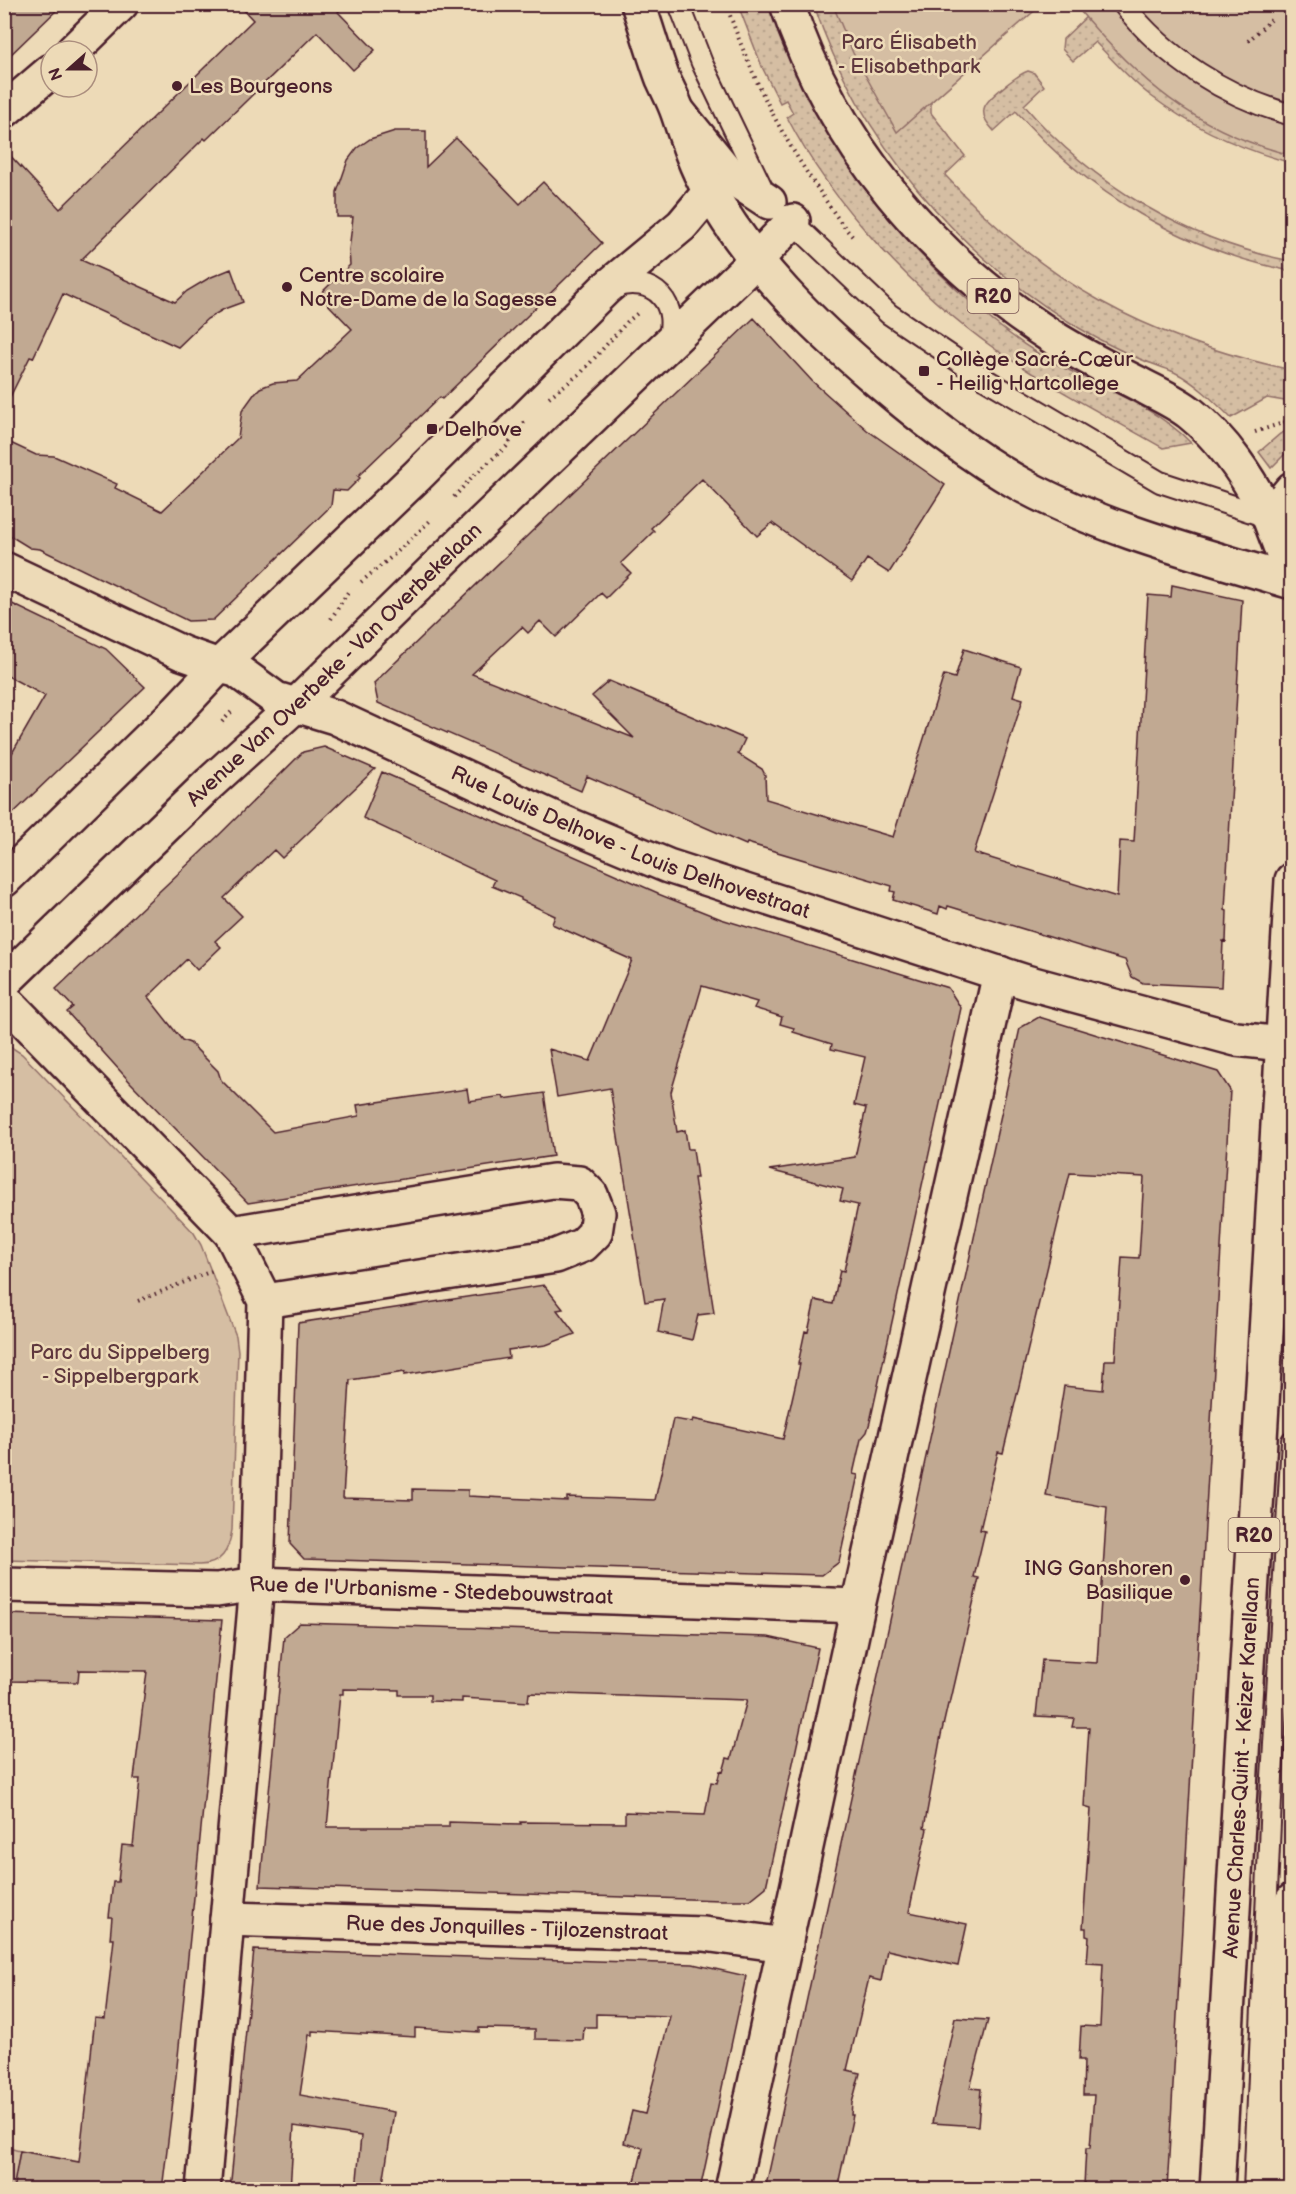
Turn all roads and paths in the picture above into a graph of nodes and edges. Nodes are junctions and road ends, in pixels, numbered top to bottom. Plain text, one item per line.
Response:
1 (121, 4) edge
2 (638, 4) edge
3 (679, 4) edge
4 (726, 4) edge
5 (788, 4) edge
6 (1123, 4) edge
7 (1271, 20) dead end
8 (85, 39) edge
9 (1248, 41) dead end
10 (39, 81) edge
11 (4, 111) edge
12 (1292, 115) edge
13 (720, 184) junction
14 (781, 212) junction
15 (849, 234) dead end
16 (756, 260) junction
17 (605, 290) junction
18 (643, 308) dead end
19 (665, 347) junction
20 (546, 400) dead end
21 (531, 414) dead end
22 (1292, 420) edge
23 (1252, 435) dead end
24 (1292, 489) edge
25 (446, 506) dead end
26 (437, 514) dead end
27 (1280, 526) edge
28 (4, 569) edge
29 (1292, 580) edge
30 (358, 584) dead end
31 (349, 591) dead end
32 (326, 628) dead end
33 (219, 666) junction
34 (297, 704) junction
35 (4, 879) edge
36 (1292, 880) edge
37 (1000, 973) junction
38 (4, 982) edge
39 (4, 999) edge
40 (1283, 1044) junction
41 (231, 1233) junction
42 (4, 1259) edge
43 (11, 1266) dead end
44 (214, 1270) dead end
45 (138, 1301) dead end
46 (265, 1301) junction
47 (1292, 1441) edge
48 (257, 1584) junction
49 (4, 1586) edge
50 (858, 1606) junction
51 (1292, 1901) edge
52 (227, 1919) junction
53 (786, 1945) junction
54 (203, 2190) edge
55 (732, 2190) edge
56 (1217, 2190) edge
57 (1254, 2190) edge
58 (1277, 2190) edge

1 - 8 main road
2 - 13 main road
3 - 14 lane
4 - 15 path
5 - 27 main road, R20
6 - 12 lane
7 - 9 path
10 - 11 main road
13 - 14 main road
13 - 16 main road
13 - 17 main road
14 - 16 main road, Avenue Van Overbeke - Van Overbekelaan
14 - 27 lane
16 - 19 main road, Avenue Van Overbeke - Van Overbekelaan
16 - 29 main road
17 - 19 lane
17 - 33 main road
18 - 20 path
19 - 34 main road, Avenue Van Overbeke - Van Overbekelaan
21 - 25 path
22 - 23 path
24 - 27 main road
26 - 30 path
27 - 29 main road, R20
28 - 33 main road, Rue Louis Delhove - Louis Delhovestraat
31 - 32 path
33 - 34 main road, Rue Louis Delhove - Louis Delhovestraat
33 - 35 main road
34 - 37 main road, Rue Louis Delhove - Louis Delhovestraat
34 - 38 main road, Avenue Van Overbeke - Van Overbekelaan
36 - 40 main road, Avenue Charles-Quint - Keizer Karellaan / R20
37 - 40 main road, Rue Louis Delhove - Louis Delhovestraat
37 - 50 main road
39 - 41 main road
40 - 56 main road, Avenue Charles-Quint - Keizer Karellaan / R20
41 - 46 main road
41 - 46 main road
42 - 43 path
44 - 45 path
46 - 48 main road
47 - 57 lane, Avenue Charles-Quint - Keizer Karellaan
48 - 49 main road, Rue de l'Urbanisme - Stedebouwstraat
48 - 50 main road, Rue de l'Urbanisme - Stedebouwstraat
48 - 52 main road
50 - 53 main road
51 - 58 main road
52 - 53 main road, Rue des Jonquilles - Tijlozenstraat
52 - 54 main road
53 - 55 main road

